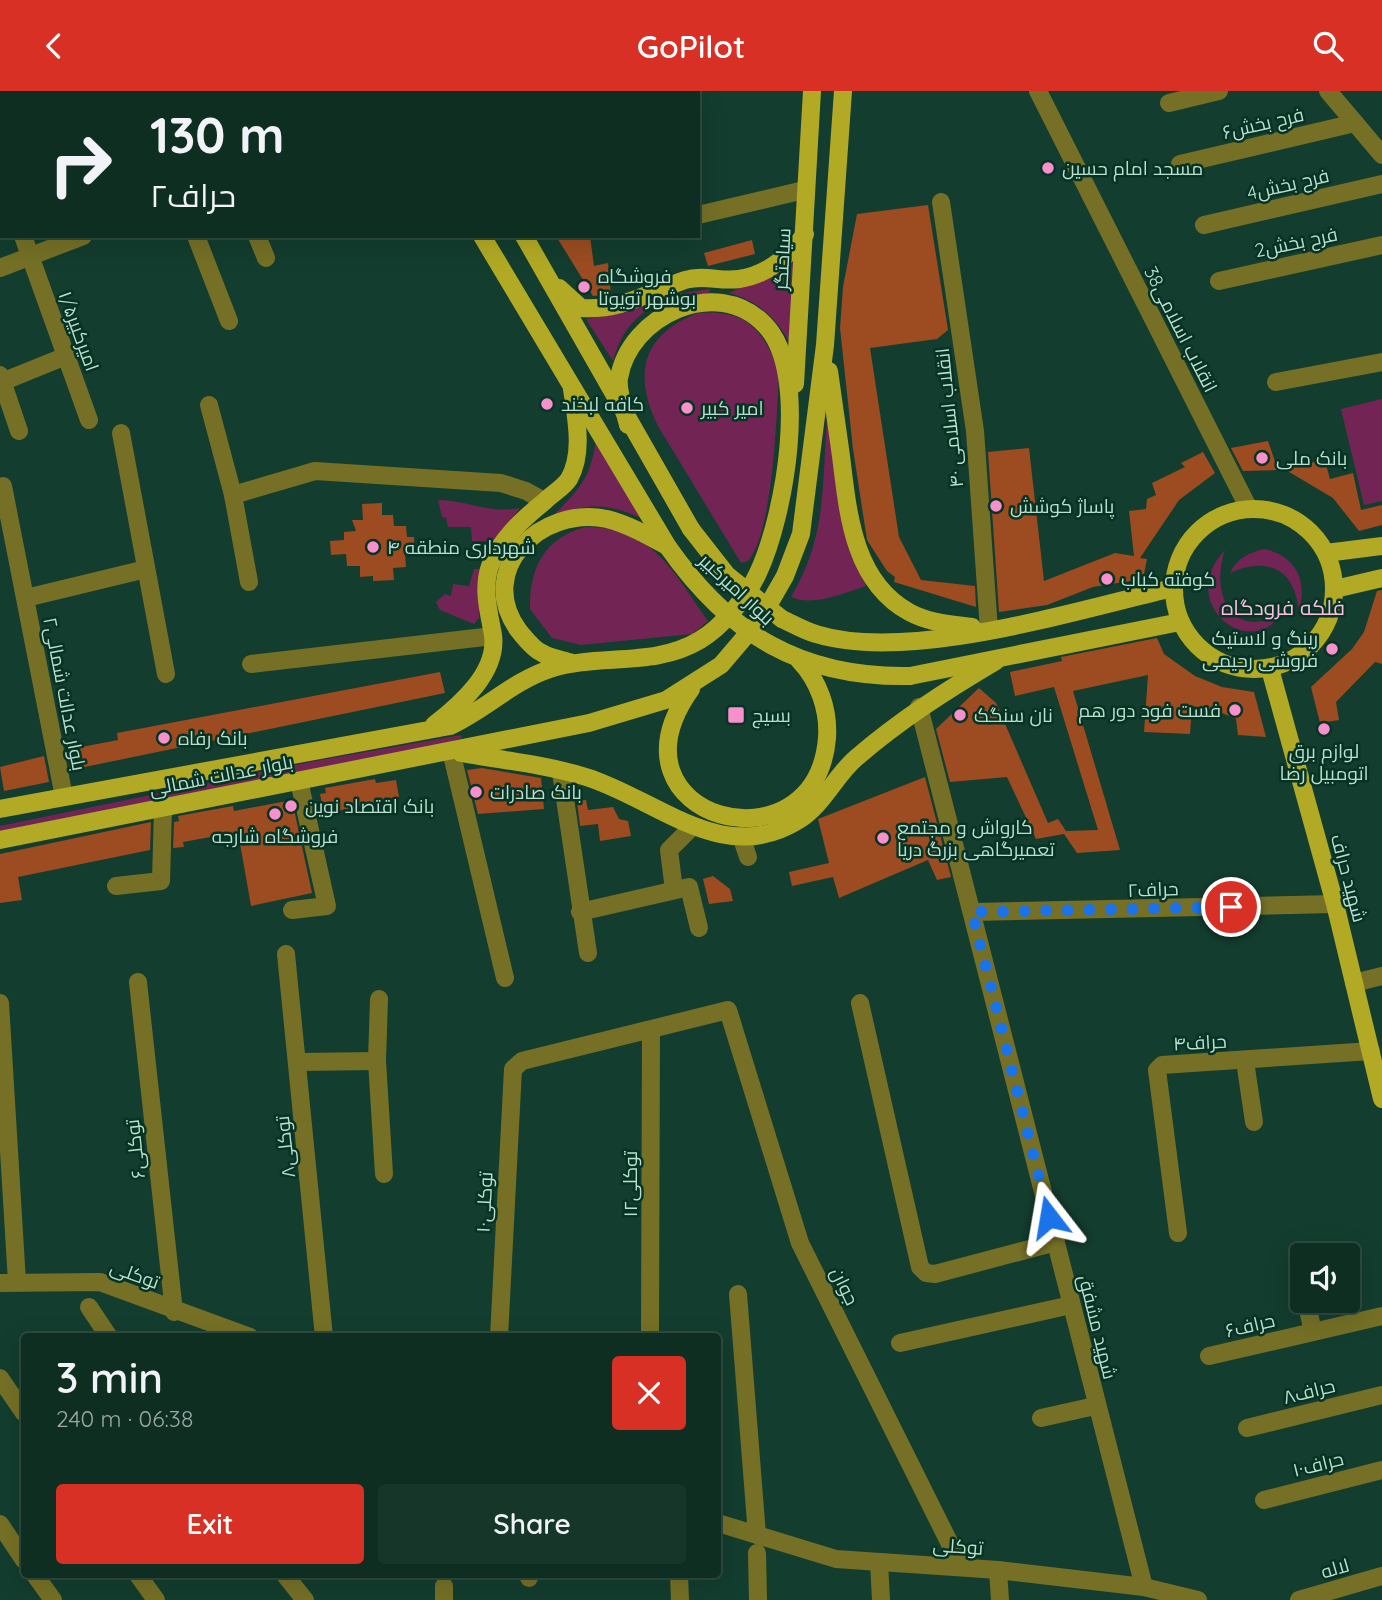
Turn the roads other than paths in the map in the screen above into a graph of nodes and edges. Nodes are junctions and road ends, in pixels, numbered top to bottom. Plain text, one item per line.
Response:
1 (811, 91) edge
2 (843, 91) edge
3 (1038, 91) edge
4 (1219, 91) edge
5 (1328, 91) edge
6 (1169, 103) dead end
7 (1355, 123) junction
8 (1382, 155) edge
9 (1180, 164) dead end
10 (1382, 184) edge
11 (804, 190) junction
12 (941, 202) dead end
13 (700, 215) edge
14 (1204, 225) dead end
15 (804, 234) junction
16 (24, 238) edge
17 (77, 238) edge
18 (197, 238) edge
19 (258, 238) edge
20 (483, 238) edge
21 (525, 238) edge
22 (1382, 245) edge
23 (30, 255) junction
24 (266, 258) dead end
25 (0, 268) edge
26 (542, 269) junction
27 (1219, 281) dead end
28 (229, 321) dead end
29 (825, 345) junction
30 (66, 356) junction
31 (1382, 362) edge
32 (1, 378) edge
33 (1276, 382) dead end
34 (572, 389) junction
35 (209, 405) dead end
36 (89, 421) dead end
37 (628, 425) junction
38 (790, 429) junction
39 (19, 431) dead end
40 (121, 433) dead end
41 (3, 487) dead end
42 (233, 495) junction
43 (544, 501) junction
44 (1248, 509) junction
45 (1382, 546) edge
46 (668, 547) junction
47 (1326, 553) junction
48 (146, 569) junction
49 (1382, 578) edge
50 (249, 582) dead end
51 (1173, 588) junction
52 (1335, 589) junction
53 (26, 598) junction
54 (1180, 622) junction
55 (989, 630) junction
56 (493, 636) junction
57 (799, 660) junction
58 (996, 661) junction
59 (251, 664) dead end
60 (578, 664) junction
61 (1270, 669) junction
62 (166, 674) dead end
63 (694, 685) junction
64 (919, 707) junction
65 (426, 731) junction
66 (451, 751) junction
67 (561, 772) junction
68 (299, 781) junction
69 (64, 797) junction
70 (163, 808) junction
71 (0, 809) edge
72 (692, 827) junction
73 (741, 836) junction
74 (0, 840) edge
75 (748, 857) dead end
76 (116, 886) dead end
77 (674, 890) junction
78 (1335, 904) junction
79 (292, 910) dead end
80 (580, 912) junction
81 (972, 912) junction
82 (699, 928) dead end
83 (588, 953) dead end
84 (286, 954) dead end
85 (1382, 976) edge
86 (505, 978) dead end
87 (138, 982) dead end
88 (1354, 983) junction
89 (379, 999) dead end
90 (0, 1003) edge
91 (860, 1003) dead end
92 (651, 1031) junction
93 (1371, 1051) junction
94 (377, 1061) junction
95 (1245, 1061) junction
96 (297, 1062) junction
97 (1382, 1100) edge
98 (1254, 1122) dead end
99 (384, 1174) dead end
100 (1178, 1233) dead end
101 (1056, 1242) junction
102 (8, 1282) edge
103 (738, 1294) dead end
104 (1071, 1305) junction
105 (89, 1307) dead end
106 (174, 1311) junction
107 (1309, 1313) edge
108 (1382, 1316) edge
109 (1313, 1332) junction
110 (106, 1333) edge
111 (238, 1333) edge
112 (324, 1333) edge
113 (499, 1333) edge
114 (650, 1333) edge
115 (900, 1343) dead end
116 (1209, 1356) dead end
117 (0, 1378) edge
118 (1382, 1395) edge
119 (1095, 1406) junction
120 (21, 1409) edge
121 (1041, 1418) dead end
122 (1247, 1428) dead end
123 (1382, 1470) edge
124 (1264, 1500) dead end
125 (0, 1524) edge
126 (721, 1525) edge
127 (757, 1544) junction
128 (21, 1556) edge
129 (879, 1562) junction
130 (961, 1566) junction
131 (998, 1570) junction
132 (1382, 1576) edge
133 (37, 1578) edge
134 (140, 1578) edge
135 (287, 1578) edge
136 (679, 1578) edge
137 (1144, 1587) junction
138 (1309, 1599) edge
139 (53, 1600) edge
140 (156, 1600) edge
141 (305, 1600) edge
142 (680, 1600) edge
143 (758, 1600) edge
144 (881, 1600) edge
145 (1000, 1600) edge
146 (1198, 1600) edge

1 - 11 main road, سیاحتگر
2 - 29 main road
3 - 44 street, 38انقلاب اسلامی
4 - 6 street
5 - 7 street
7 - 8 street
7 - 9 street, فرح بخش۶
10 - 14 street, 4فرح بخش
11 - 13 street
11 - 15 main road, سیاحتگر
12 - 55 street, انقلاب اسلامی ۴۰
15 - 26 main road
15 - 38 main road, سیاحتگر
16 - 23 street, امیرکبیر۱/۵
17 - 23 street
18 - 28 street
19 - 24 street
20 - 34 main road, بلوار امیرکبیر
21 - 26 main road, بلوار امیرکبیر
22 - 27 street, 2فرح بخش
23 - 25 street
23 - 30 street, امیرکبیر۱/۵
26 - 37 main road, بلوار امیرکبیر
29 - 55 main road
29 - 63 main road
30 - 32 street
30 - 36 street, امیرکبیر۱/۵
31 - 33 street
32 - 39 street
34 - 43 main road
34 - 46 main road, بلوار امیرکبیر
35 - 42 street
37 - 38 main road
37 - 55 main road, بلوار امیرکبیر, bridge
38 - 60 main road, بلوار عدالت شمالی
40 - 48 street
41 - 53 street, بلوار عدالت شمالی۲
42 - 43 street
42 - 50 street
43 - 56 main road
44 - 47 main road
44 - 51 main road
45 - 47 main road
46 - 57 main road, بلوار امیرکبیر, bridge
46 - 60 main road
47 - 52 main road
48 - 53 street, بلوار عدالت شمالی۲
48 - 62 street
49 - 52 main road
51 - 54 main road
51 - 55 main road, بلوار امیرکبیر
52 - 61 main road
53 - 69 street, بلوار عدالت شمالی۲
54 - 58 main road, بلوار امیرکبیر
54 - 61 main road
56 - 59 street
56 - 65 main road
57 - 58 main road, بلوار امیرکبیر, bridge
57 - 63 main road
58 - 64 main road
60 - 65 main road, بلوار عدالت شمالی
61 - 78 main road, شهید حراف
63 - 66 main road, بلوار عدالت شمالی
64 - 73 main road
64 - 81 street, شهید مشفق
65 - 69 main road, بلوار عدالت شمالی
66 - 67 main road
66 - 68 main road, بلوار عدالت شمالی
66 - 86 street
67 - 72 main road
67 - 80 street
68 - 70 main road, بلوار عدالت شمالی
68 - 79 street
69 - 71 main road, بلوار عدالت شمالی
70 - 74 main road, بلوار عدالت شمالی
70 - 76 street
72 - 73 main road
72 - 77 street
73 - 75 street
77 - 80 street
77 - 82 street
78 - 81 street, حراف۲
78 - 88 main road, شهید حراف
80 - 83 street
81 - 101 street, شهید مشفق
84 - 96 street, توکلی۸
85 - 88 street
87 - 106 street, توکلی۶
88 - 93 main road, شهید حراف
89 - 94 street
90 - 102 street
91 - 101 street
92 - 113 street, ۱۰توکلی
92 - 114 street, توکلی۱۲
92 - 130 street, جوان
93 - 95 street, حراف۴
93 - 97 main road, شهید حراف
94 - 96 street
94 - 99 street
95 - 98 street
95 - 100 street, حراف۴
96 - 112 street, توکلی۸
101 - 104 street, شهید مشفق
102 - 106 street, توکلی
103 - 127 street
104 - 115 street
104 - 119 street, شهید مشفق
105 - 110 street
106 - 111 street, توکلی
107 - 109 street
108 - 109 street, حراف۶
109 - 116 street, حراف۶
117 - 120 street
118 - 122 street, حراف۸
119 - 121 street
119 - 137 street, شهید مشفق
123 - 124 street, حراف۱۰
125 - 128 street
126 - 127 street, توکلی
127 - 129 street, توکلی
127 - 143 street
129 - 130 street, توکلی
129 - 144 street
130 - 131 street, توکلی
131 - 137 street, توکلی
131 - 145 street
132 - 138 street, لاله
133 - 139 street
134 - 140 street
135 - 141 street
136 - 142 street
137 - 146 street, توکلی

